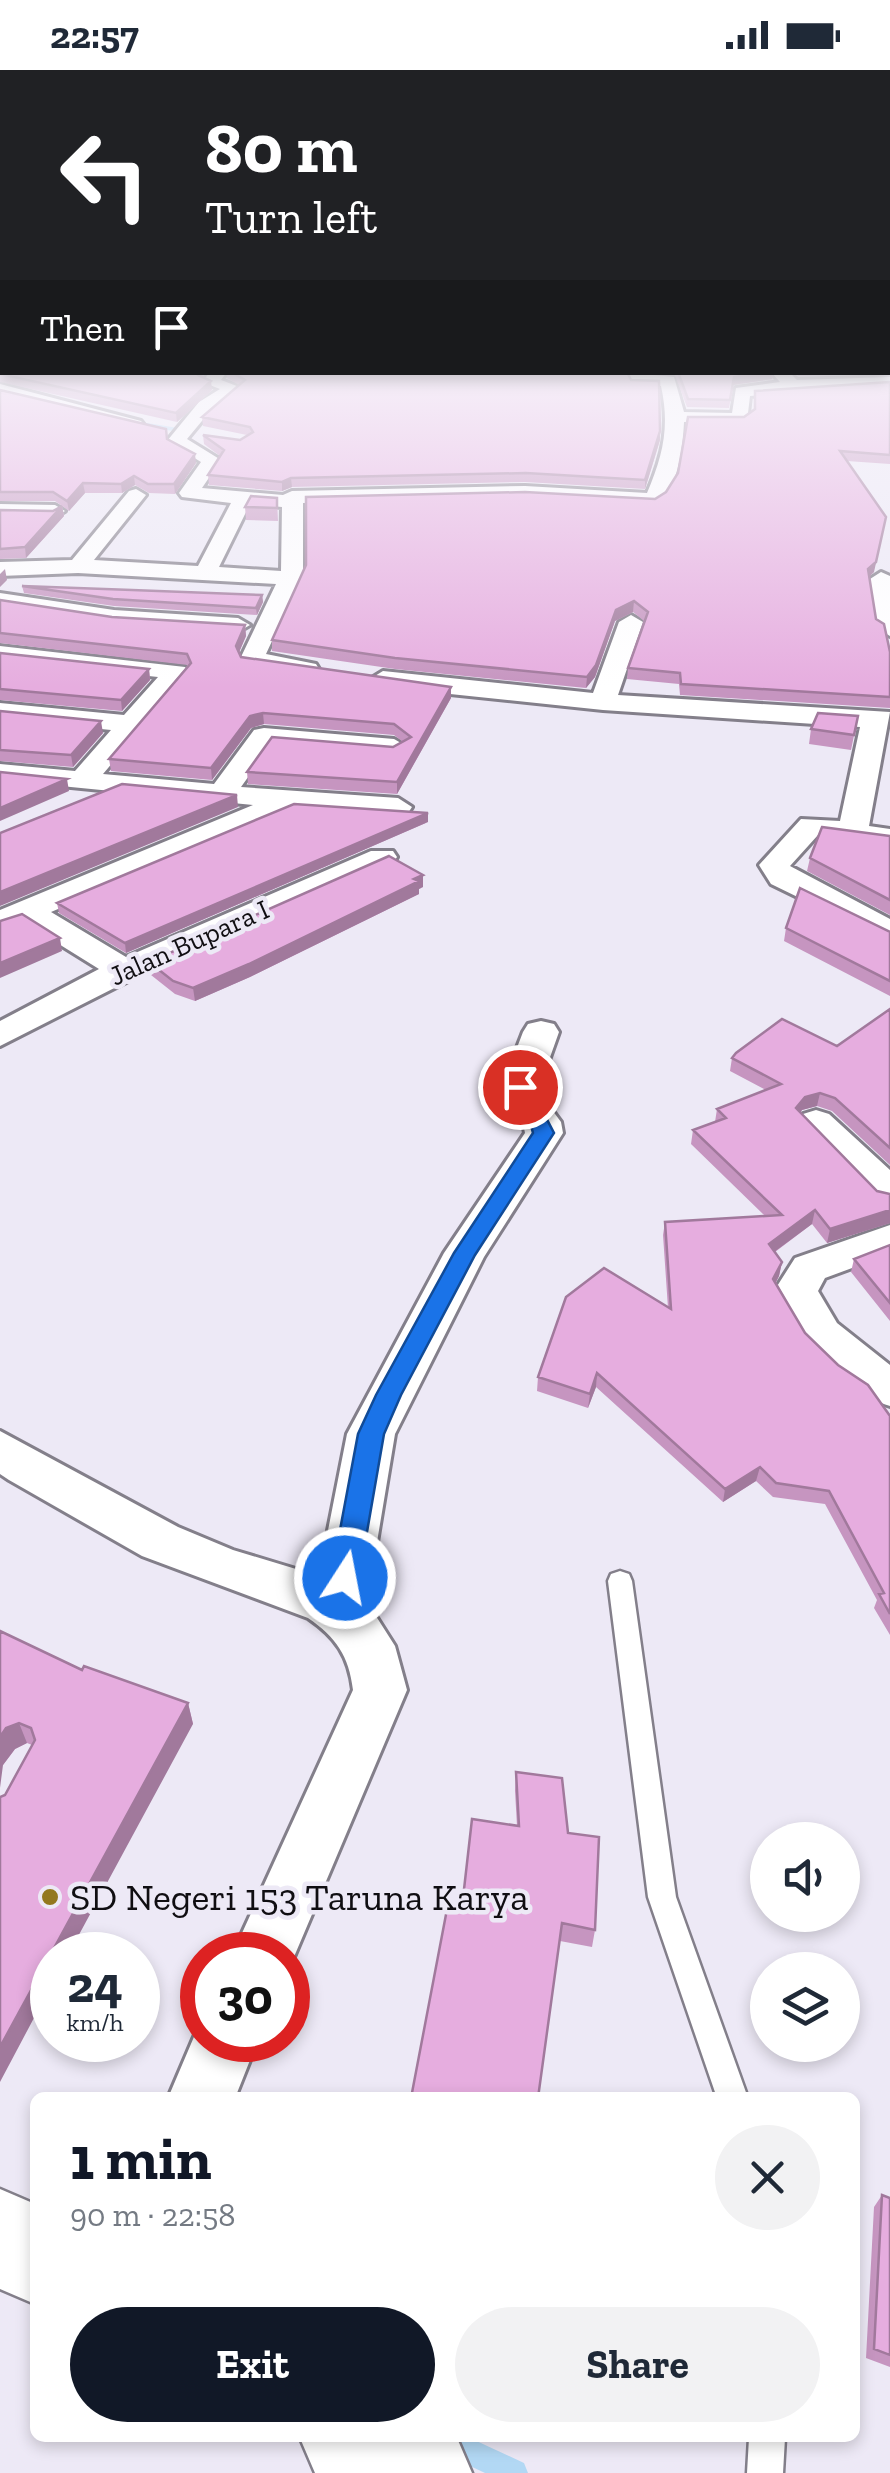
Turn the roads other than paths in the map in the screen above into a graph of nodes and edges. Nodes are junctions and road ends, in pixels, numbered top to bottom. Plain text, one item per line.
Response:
1 (210, 463) edge
2 (668, 463) edge
3 (136, 495) edge
4 (244, 499) junction
5 (293, 502) junction
6 (0, 510) edge
7 (55, 512) edge
8 (0, 551) edge
9 (86, 558) junction
10 (0, 568) edge
11 (205, 573) junction
12 (290, 578) junction
13 (882, 580) dead end
14 (0, 600) edge
15 (632, 622) edge
16 (268, 628) junction
17 (890, 629) edge
18 (0, 653) edge
19 (603, 702) junction
20 (0, 711) edge
21 (883, 720) edge
22 (133, 724) junction
23 (394, 748) edge
24 (0, 772) edge
25 (224, 791) junction
26 (78, 792) junction
27 (290, 800) junction
28 (398, 807) edge
29 (853, 831) junction
30 (890, 838) edge
31 (382, 857) edge
32 (14, 916) edge
33 (890, 932) edge
34 (124, 970) junction
35 (541, 1032) dead end
36 (0, 1035) edge
37 (816, 1122) edge
38 (890, 1192) edge
39 (890, 1239) edge
40 (890, 1389) edge
41 (0, 1450) edge
42 (620, 1581) dead end
43 (338, 1610) junction
44 (274, 1932) edge
45 (217, 2062) edge
46 (204, 2092) edge
47 (731, 2092) edge
48 (0, 2235) edge
49 (30, 2255) edge
50 (358, 2442) edge
51 (768, 2442) edge
52 (422, 2473) edge
53 (765, 2473) edge

1 - 4 street
2 - 5 street
3 - 9 street
4 - 5 street
4 - 11 street
5 - 12 street
6 - 7 street
8 - 9 street
9 - 10 street
9 - 11 street
11 - 12 street
12 - 16 street
13 - 17 street
14 - 16 street
15 - 19 street
16 - 19 street
18 - 22 street
19 - 21 street
20 - 22 street
21 - 29 street
22 - 26 street
23 - 25 street
24 - 26 street
25 - 26 street
25 - 27 street
27 - 28 street
27 - 32 street
29 - 30 street
29 - 33 street
31 - 34 street, Jalan Bupara I
32 - 34 street
34 - 36 street, Jalan Bupara I
35 - 43 street
37 - 38 street
39 - 40 street
41 - 43 street
42 - 47 lane
43 - 44 street
45 - 46 street
48 - 49 street
50 - 52 street
51 - 53 lane

